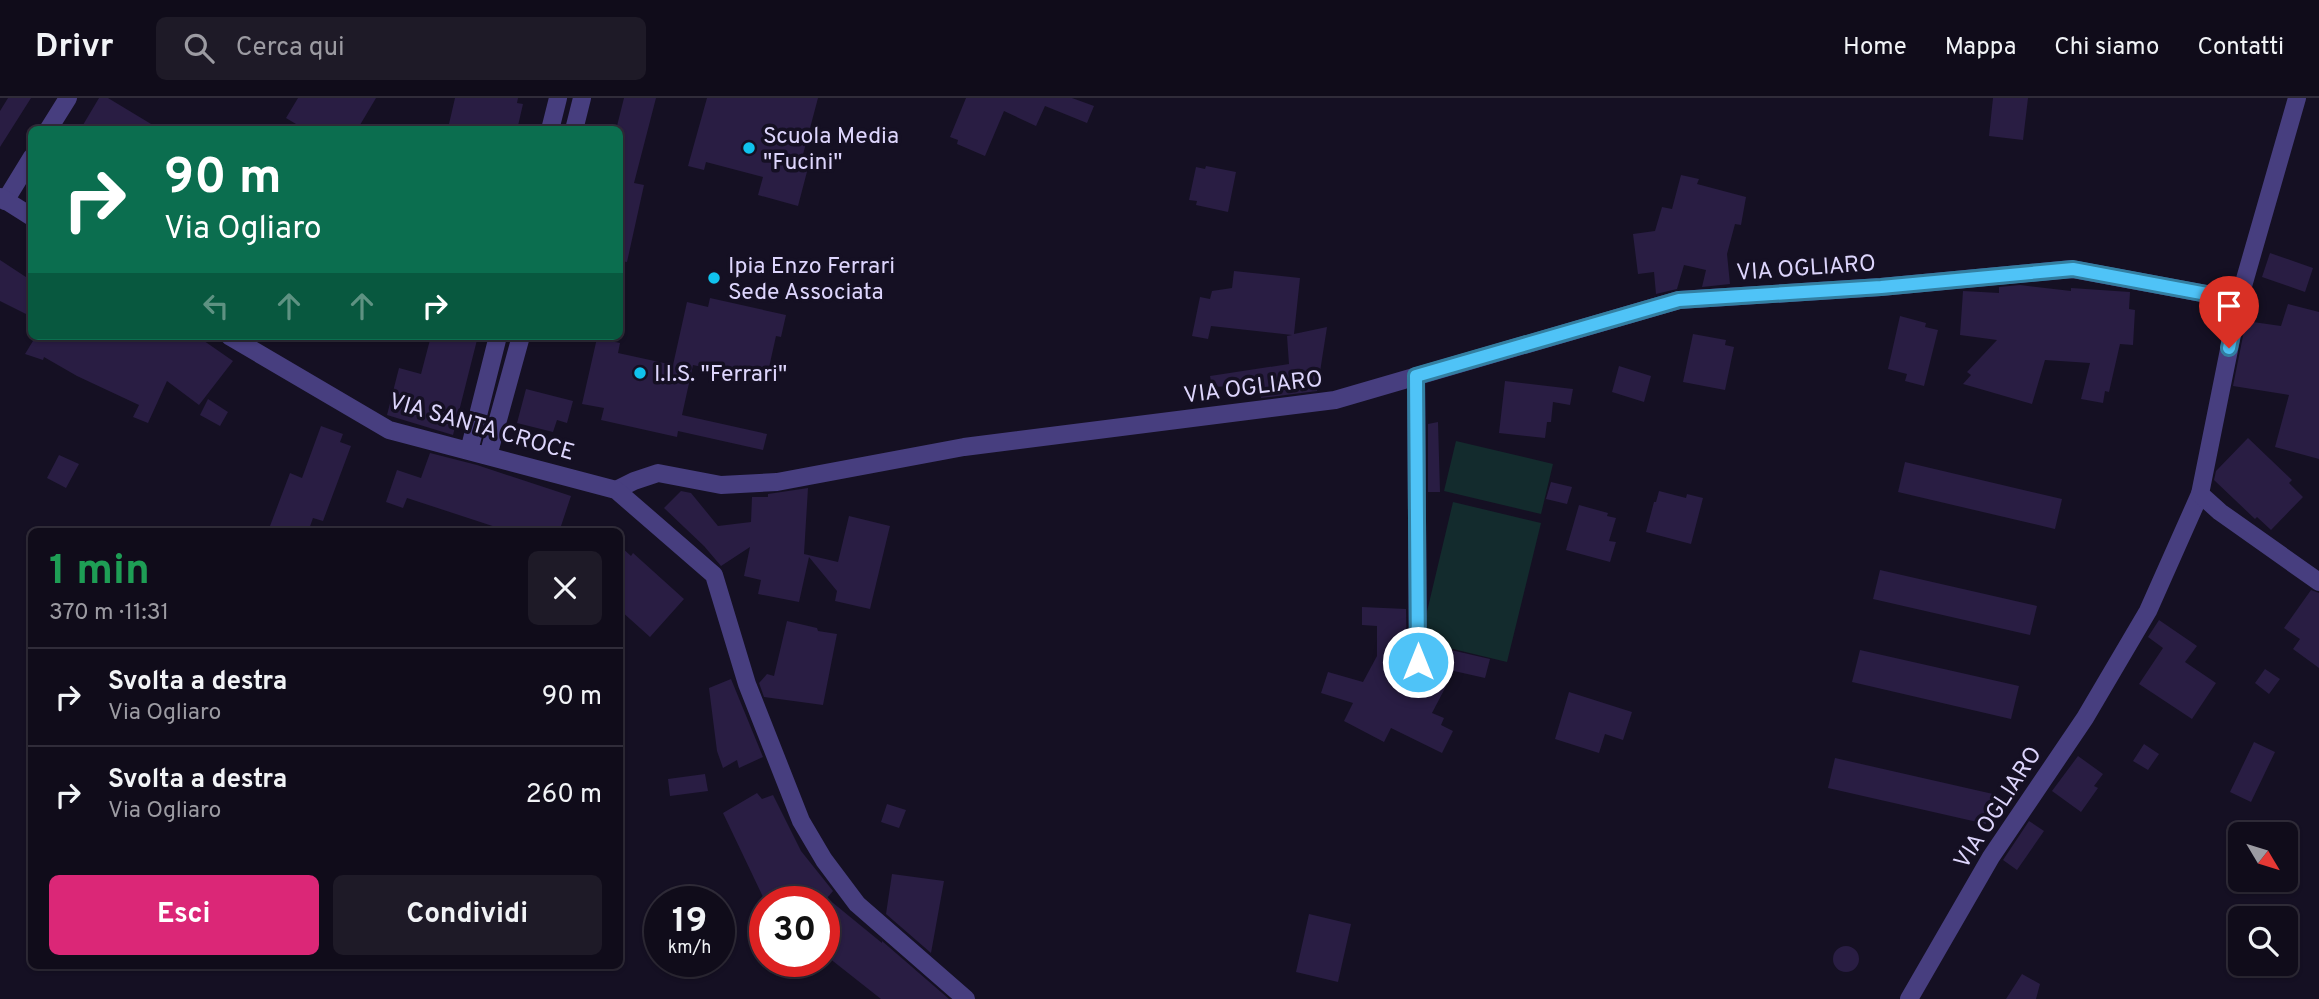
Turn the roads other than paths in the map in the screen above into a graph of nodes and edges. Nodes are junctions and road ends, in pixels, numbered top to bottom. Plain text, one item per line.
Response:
1 (68, 98) edge
2 (558, 98) edge
3 (582, 98) edge
4 (2297, 98) edge
5 (50, 126) edge
6 (551, 126) edge
7 (575, 126) edge
8 (28, 163) edge
9 (2, 199) edge
10 (28, 215) edge
11 (2239, 300) junction
12 (236, 340) edge
13 (497, 340) edge
14 (520, 340) edge
15 (1416, 376) junction
16 (470, 451) junction
17 (488, 456) junction
18 (616, 491) junction
19 (2200, 494) junction
20 (2319, 582) edge
21 (1418, 662) dead end
22 (966, 999) edge
23 (1909, 999) edge

1 - 5 street
2 - 6 street
3 - 7 street
4 - 11 street
8 - 9 street
9 - 10 street
11 - 15 street, VIA OGLIARO
11 - 19 street, VIA OGLIARO
12 - 16 street, VIA SANTA CROCE
13 - 16 street
14 - 17 street
15 - 18 street, VIA OGLIARO
15 - 21 street
16 - 17 street, VIA SANTA CROCE
17 - 18 street, VIA SANTA CROCE
18 - 22 street
19 - 20 street
19 - 23 street, VIA OGLIARO

